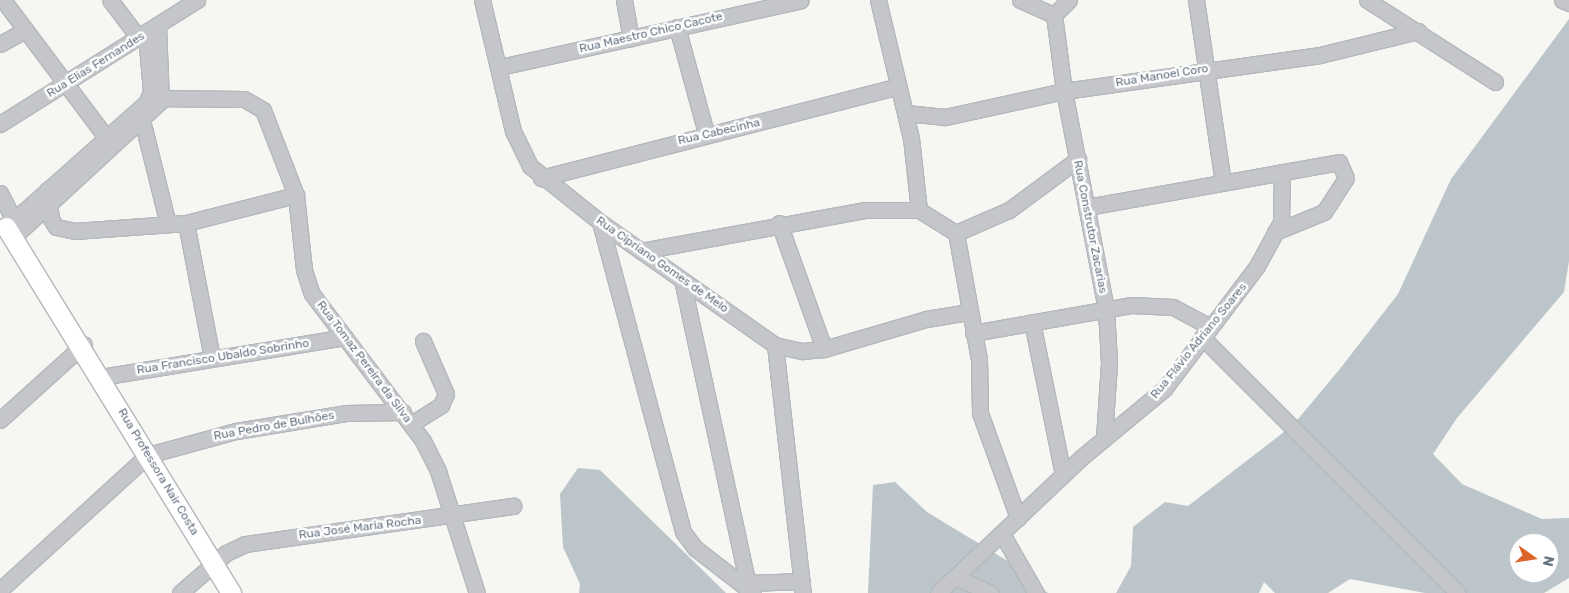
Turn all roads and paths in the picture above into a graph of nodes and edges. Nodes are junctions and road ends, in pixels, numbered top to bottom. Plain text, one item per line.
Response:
1 (3, 0) edge
2 (110, 0) edge
3 (482, 0) edge
4 (624, 0) edge
5 (801, 0) edge
6 (878, 0) edge
7 (1020, 0) edge
8 (1069, 0) edge
9 (1196, 0) edge
10 (1562, 0) edge
11 (192, 1) edge
12 (1376, 2) edge
13 (1569, 3) edge
14 (1054, 15) junction
15 (677, 27) junction
16 (25, 30) junction
17 (1418, 31) junction
18 (148, 33) junction
19 (631, 38) junction
20 (0, 44) edge
21 (500, 67) junction
22 (1206, 69) junction
23 (1495, 82) dead end
24 (67, 83) junction
25 (896, 87) junction
26 (1064, 92) junction
27 (156, 99) junction
28 (906, 113) junction
29 (141, 115) junction
30 (0, 124) edge
31 (706, 133) junction
32 (110, 142) junction
33 (1078, 159) junction
34 (1282, 172) junction
35 (541, 178) junction
36 (1223, 182) junction
37 (47, 190) junction
38 (0, 193) edge
39 (296, 195) junction
40 (49, 205) junction
41 (1088, 207) junction
42 (919, 210) junction
43 (600, 222) junction
44 (186, 223) junction
45 (779, 223) junction
46 (168, 224) junction
47 (8, 231) edge
48 (1275, 232) junction
49 (956, 233) junction
50 (641, 251) junction
51 (682, 280) junction
52 (1106, 308) junction
53 (969, 312) junction
54 (1032, 322) junction
55 (1205, 332) junction
56 (973, 333) junction
57 (345, 337) junction
58 (423, 341) dead end
59 (775, 345) junction
60 (82, 347) junction
61 (824, 349) junction
62 (212, 358) junction
63 (101, 377) junction
64 (407, 418) junction
65 (0, 420) edge
66 (1104, 439) junction
67 (148, 455) junction
68 (1063, 474) junction
69 (513, 506) dead end
70 (454, 516) junction
71 (1018, 518) junction
72 (1002, 534) junction
73 (213, 564) junction
74 (956, 577) junction
75 (803, 587) edge
76 (750, 589) edge
77 (0, 590) edge
78 (180, 593) edge
79 (231, 593) edge
80 (477, 593) edge
81 (938, 593) edge
82 (990, 593) edge
83 (1036, 593) edge
84 (1458, 593) edge

1 - 16 street
2 - 18 street
3 - 21 street, Rua Cipriano Gomes de Melo
4 - 19 street
5 - 15 street, Rua Maestro Chico Cacote
6 - 25 street
7 - 14 street
8 - 14 street
9 - 22 street
10 - 13 street
11 - 18 street, Rua Elias Fernandes
12 - 17 street
14 - 26 street, Rua Construtor Zacarias
15 - 19 street, Rua Maestro Chico Cacote
15 - 31 street
16 - 20 street
16 - 24 street
17 - 22 street, Rua Manoel Coro
17 - 23 street
18 - 24 street, Rua Elias Fernandes
18 - 27 street
19 - 21 street, Rua Maestro Chico Cacote
21 - 35 street, Rua Cipriano Gomes de Melo
22 - 26 street, Rua Manoel Coro
22 - 36 street
24 - 30 street, Rua Elias Fernandes
24 - 32 street
25 - 28 street
25 - 31 street, Rua Cabecinha
26 - 28 street, Rua Manoel Coro
26 - 33 street, Rua Construtor Zacarias
27 - 29 street
27 - 39 street, Rua Tomaz Pereira da Silva
28 - 42 street
29 - 32 street
29 - 46 street
31 - 35 street, Rua Cabecinha
32 - 37 street
32 - 40 street
33 - 41 street, Rua Construtor Zacarias
33 - 49 street
34 - 36 street
34 - 48 street, Rua Flávio Adriano Soares
34 - 48 street
35 - 43 street, Rua Cipriano Gomes de Melo
36 - 41 street
37 - 40 street
37 - 47 street
38 - 47 street, Rua Professora Nair Costa
39 - 44 street
39 - 57 street, Rua Tomaz Pereira da Silva
40 - 46 street
40 - 47 street
41 - 52 street, Rua Construtor Zacarias
42 - 45 street
42 - 49 street
43 - 50 street, Rua Cipriano Gomes de Melo
43 - 76 street
44 - 46 street
44 - 62 street
45 - 50 street
45 - 61 street
47 - 60 main road, Rua Professora Nair Costa
48 - 55 street, Rua Flávio Adriano Soares
49 - 53 street
50 - 51 street, Rua Cipriano Gomes de Melo
51 - 59 street, Rua Cipriano Gomes de Melo
51 - 76 street
52 - 54 street
52 - 55 street
52 - 66 street, Rua Construtor Zacarias
53 - 56 street
53 - 61 street, Rua Cipriano Gomes de Melo
54 - 56 street
54 - 68 street
55 - 66 street, Rua Flávio Adriano Soares
55 - 84 street
56 - 71 street
57 - 62 street, Rua Francisco Ubaldo Sobrinho
57 - 64 street, Rua Tomaz Pereira da Silva
58 - 64 street
59 - 61 street, Rua Cipriano Gomes de Melo
59 - 75 street
60 - 63 main road, Rua Professora Nair Costa
60 - 65 street
62 - 63 street, Rua Francisco Ubaldo Sobrinho
63 - 67 main road, Rua Professora Nair Costa
64 - 67 street, Rua Pedro de Bulhões
64 - 70 street, Rua Tomaz Pereira da Silva
66 - 68 street, Rua Flávio Adriano Soares
67 - 73 main road, Rua Professora Nair Costa
67 - 77 street
68 - 71 street, Rua Flávio Adriano Soares
69 - 70 street, Rua José Maria Rocha
70 - 73 street, Rua José Maria Rocha
70 - 80 street, Rua Tomaz Pereira da Silva
71 - 72 street, Rua Flávio Adriano Soares
72 - 74 street, Rua Flávio Adriano Soares
72 - 83 street
73 - 78 street, Rua José Maria Rocha
73 - 79 main road, Rua Professora Nair Costa
74 - 81 street, Rua Flávio Adriano Soares
74 - 82 street
75 - 76 street

